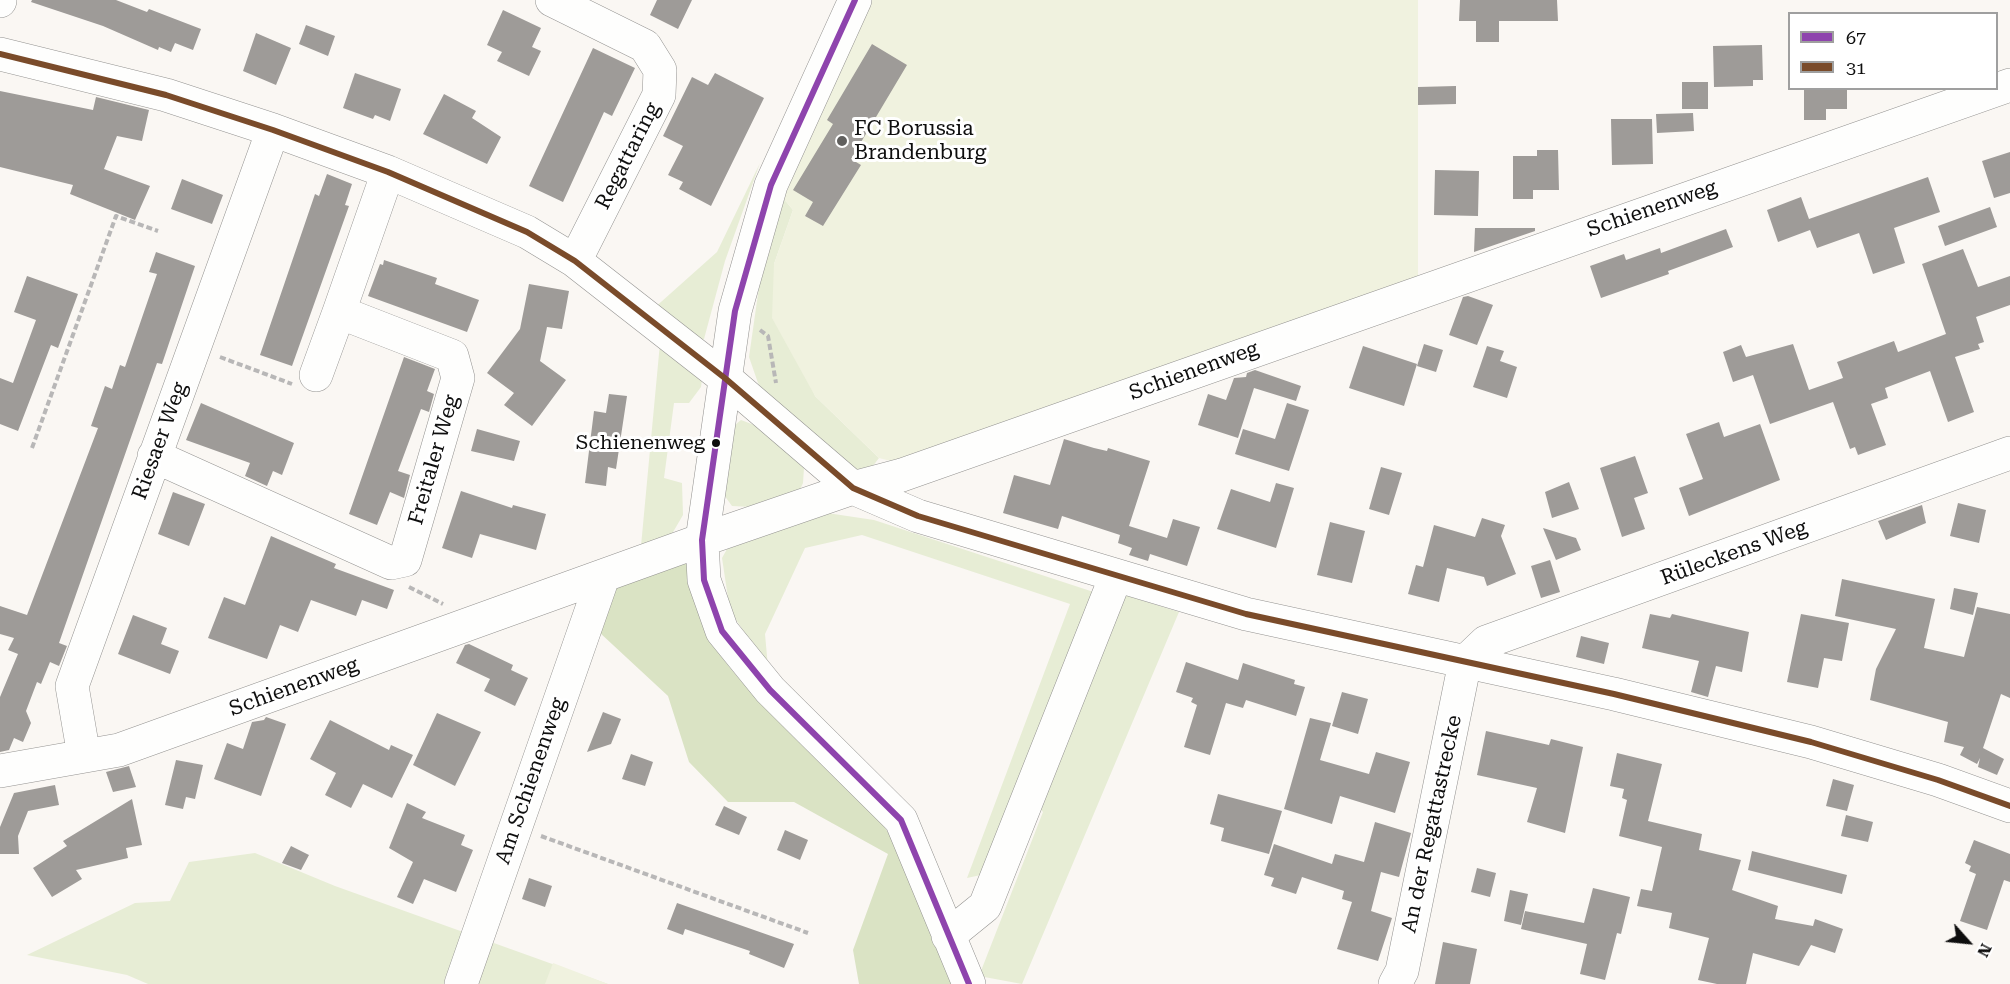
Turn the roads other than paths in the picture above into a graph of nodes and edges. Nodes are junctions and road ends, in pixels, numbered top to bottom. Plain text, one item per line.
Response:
1 (552, 0) edge
2 (855, 0) edge
3 (0, 54) edge
4 (1996, 90) edge
5 (273, 130) junction
6 (388, 172) junction
7 (575, 261) junction
8 (339, 312) junction
9 (316, 375) road end
10 (726, 379) junction
11 (2010, 453) edge
12 (154, 456) junction
13 (853, 488) junction
14 (702, 540) junction
15 (1116, 576) junction
16 (603, 577) junction
17 (1465, 662) junction
18 (84, 756) junction
19 (0, 771) edge
20 (2010, 806) edge
21 (948, 936) junction
22 (461, 984) edge
23 (969, 984) edge
24 (1395, 984) edge

1 - 7 street, Regattaring
2 - 10 street
3 - 5 street
4 - 13 street, Schienenweg
5 - 6 street
5 - 12 street, Riesaer Weg
6 - 7 street
6 - 8 street
7 - 10 street
8 - 9 street
8 - 12 street, Freitaler Weg
10 - 13 street
10 - 14 street
11 - 17 street, Rüleckens Weg
12 - 18 street, Riesaer Weg
13 - 14 street, Schienenweg
13 - 15 street
14 - 16 street, Schienenweg
14 - 21 street
15 - 17 street
15 - 21 street
16 - 18 street, Schienenweg
16 - 22 street, Am Schienenweg
17 - 20 street
17 - 24 street, An der Regattastrecke
18 - 19 street, Schienenweg
21 - 23 street

